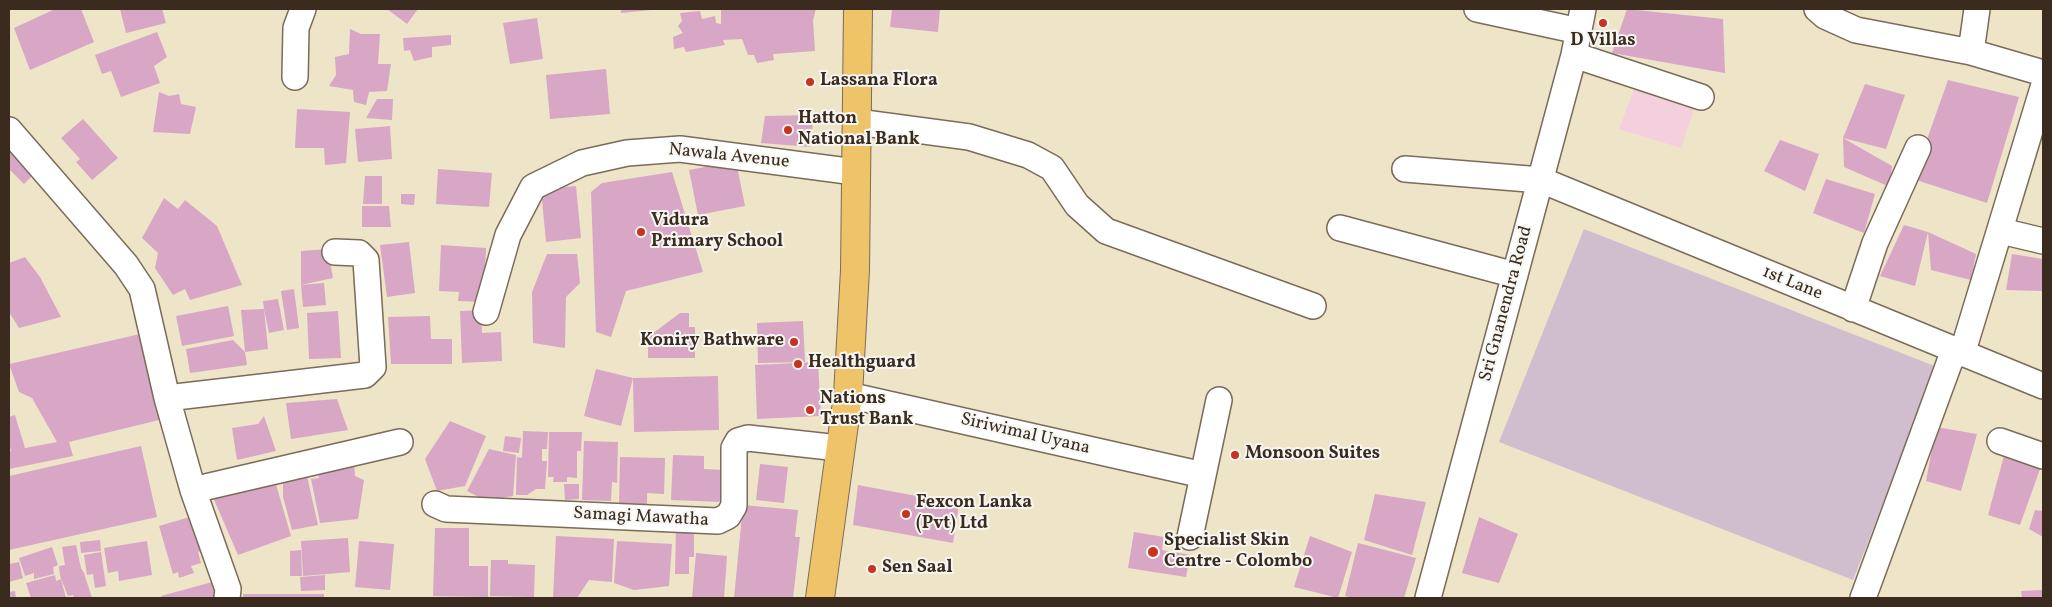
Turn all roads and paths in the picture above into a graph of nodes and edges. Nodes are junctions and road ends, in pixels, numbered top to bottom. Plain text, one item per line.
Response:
1 (303, 9) edge
2 (858, 9) edge
3 (1477, 9) edge
4 (1818, 9) edge
5 (1977, 9) edge
6 (1579, 32) edge
7 (1971, 52) junction
8 (2043, 73) edge
9 (295, 77) dead end
10 (2043, 88) edge
11 (1701, 97) dead end
12 (858, 122) junction
13 (9, 130) edge
14 (1918, 148) dead end
15 (1405, 169) dead end
16 (855, 172) junction
17 (1541, 180) junction
18 (1340, 228) dead end
19 (2001, 230) junction
20 (2043, 242) edge
21 (335, 252) dead end
22 (1515, 275) junction
23 (1313, 306) dead end
24 (1853, 309) junction
25 (486, 312) dead end
26 (1958, 352) junction
27 (2043, 386) edge
28 (848, 395) junction
29 (167, 398) junction
30 (1219, 400) dead end
31 (2000, 440) dead end
32 (400, 442) dead end
33 (839, 448) junction
34 (2043, 456) edge
35 (1203, 475) junction
36 (192, 490) junction
37 (435, 504) dead end
38 (1190, 537) dead end
39 (227, 598) edge
40 (820, 598) edge
41 (1428, 598) edge
42 (1863, 598) edge

1 - 9 street
2 - 12 main road
3 - 6 street
4 - 7 street
5 - 7 street
6 - 11 street
6 - 17 street, Sri Gnanendra Road
7 - 8 street
10 - 19 street
12 - 16 main road
12 - 23 street
13 - 29 street
14 - 24 street
15 - 17 street, 1st Lane
16 - 25 street, Nawala Avenue
16 - 28 main road
17 - 22 street, Sri Gnanendra Road
17 - 24 street, 1st Lane
18 - 22 street
19 - 20 street
19 - 26 street
21 - 29 street
22 - 41 street, Sri Gnanendra Road
24 - 26 street, 1st Lane
26 - 27 street, 1st Lane
26 - 42 street
28 - 33 main road
28 - 35 street, Siriwimal Uyana
29 - 36 street
30 - 35 street
31 - 34 street
32 - 36 street
33 - 37 street, Samagi Mawatha
33 - 40 main road
35 - 38 street
36 - 39 street

